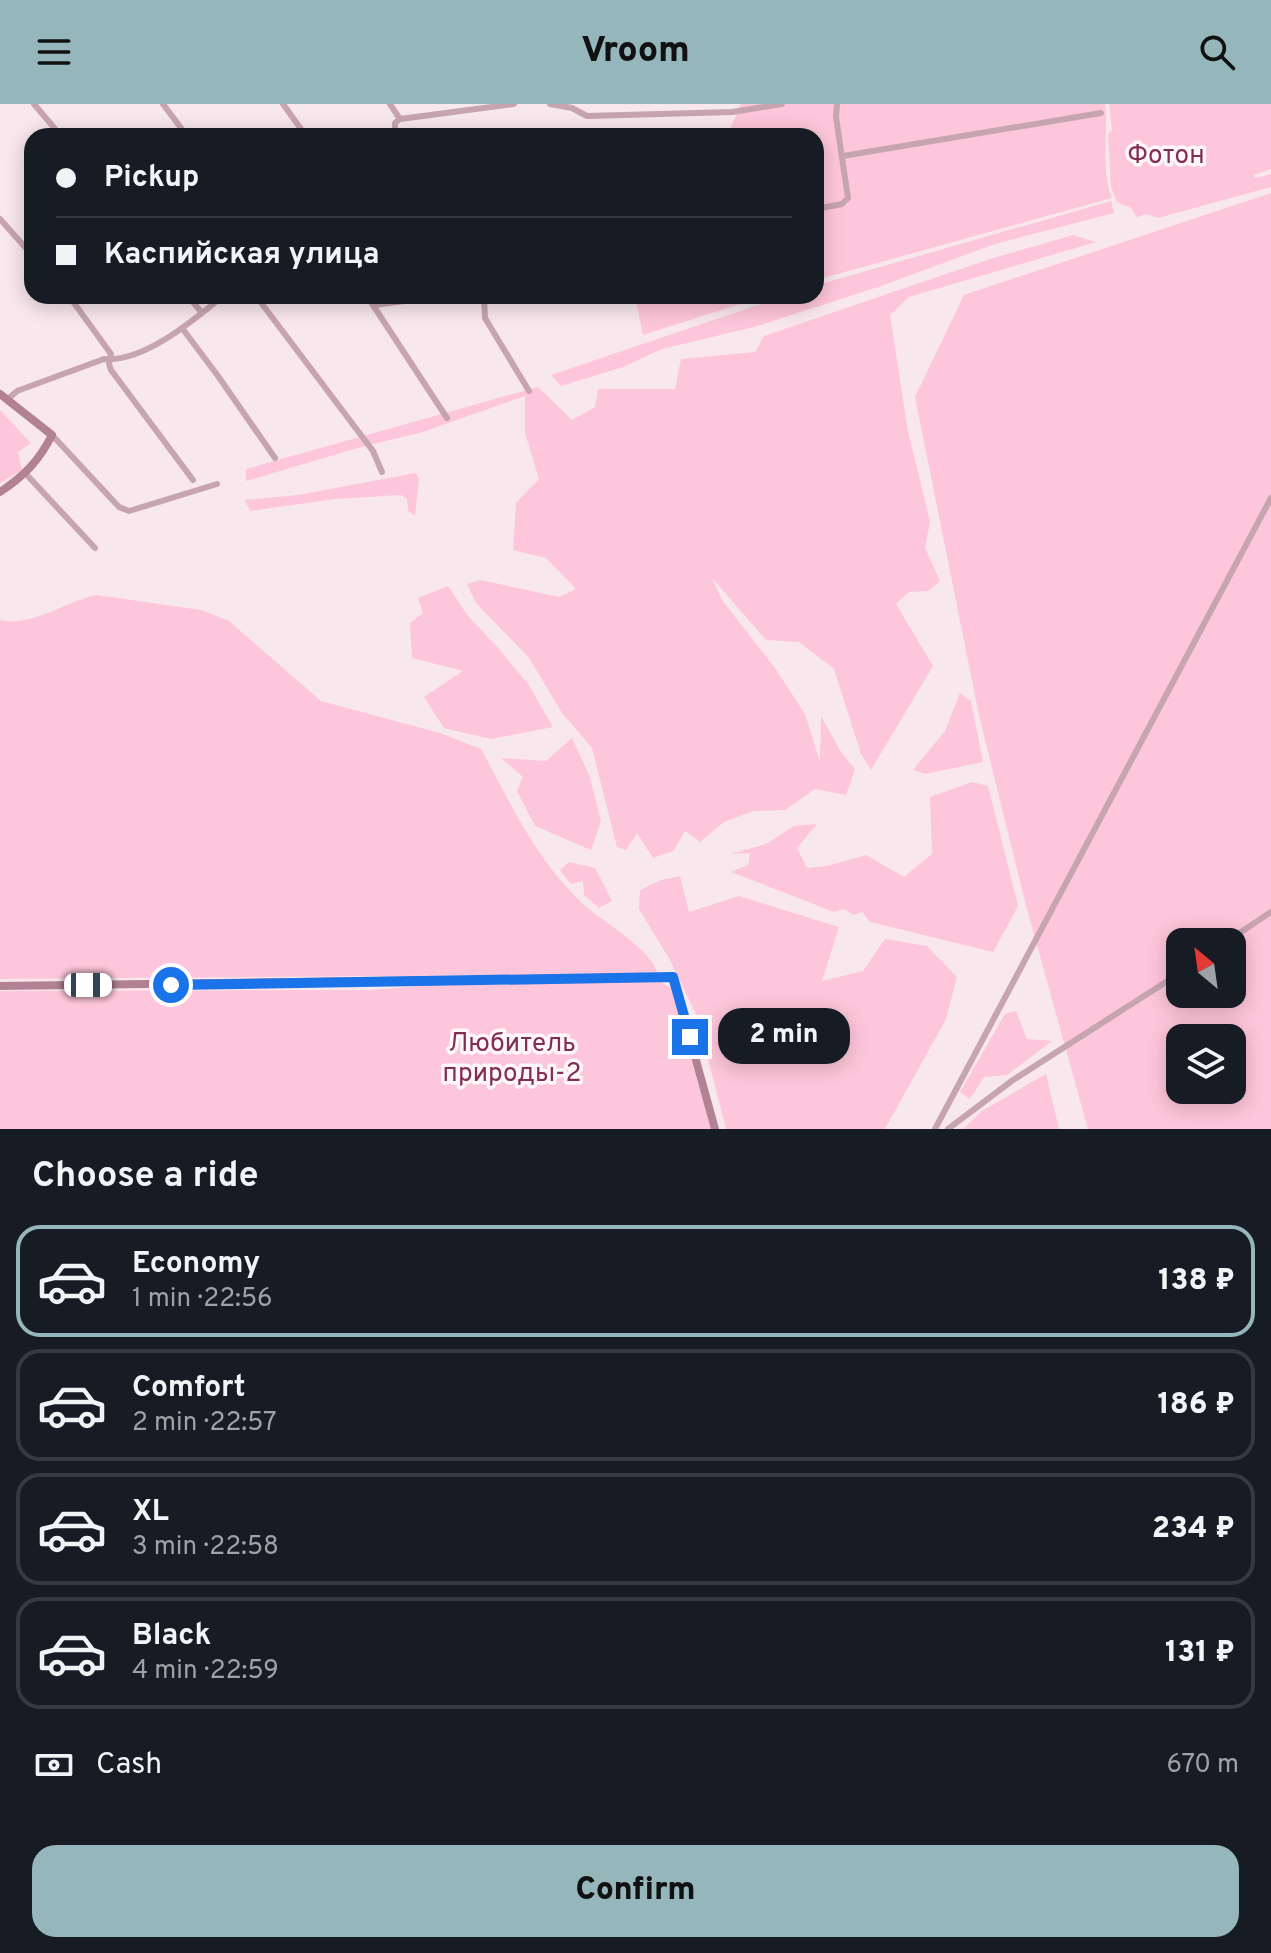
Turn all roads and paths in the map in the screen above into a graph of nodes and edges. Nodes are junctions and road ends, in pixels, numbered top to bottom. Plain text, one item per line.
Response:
1 (34, 104) edge
2 (163, 104) edge
3 (283, 104) edge
4 (390, 104) edge
5 (514, 104) edge
6 (550, 104) edge
7 (782, 104) edge
8 (837, 104) edge
9 (1101, 113) dead end
10 (400, 119) junction
11 (54, 128) edge
12 (181, 128) edge
13 (300, 128) edge
14 (395, 128) edge
15 (843, 156) junction
16 (824, 207) edge
17 (0, 219) edge
18 (24, 246) edge
19 (75, 304) edge
20 (195, 304) edge
21 (213, 304) edge
22 (262, 304) edge
23 (382, 304) edge
24 (484, 304) edge
25 (374, 305) joint
26 (202, 313) junction
27 (182, 328) junction
28 (110, 360) junction
29 (529, 391) dead end
30 (4, 396) edge
31 (447, 418) dead end
32 (52, 435) junction
33 (275, 458) dead end
34 (382, 472) dead end
35 (26, 474) junction
36 (193, 480) dead end
37 (217, 484) dead end
38 (0, 492) edge
39 (1271, 498) edge
40 (95, 548) dead end
41 (1271, 912) edge
42 (1246, 929) edge
43 (1166, 982) edge
44 (0, 986) edge
45 (715, 1129) edge
46 (935, 1129) edge
47 (948, 1129) edge

1 - 11 street
2 - 12 street
3 - 13 street
4 - 10 street
5 - 10 street
6 - 7 street
8 - 15 street
9 - 15 street
10 - 14 street
15 - 16 street
17 - 18 street
19 - 28 street
20 - 26 street
21 - 26 street
22 - 34 street
23 - 25 street
24 - 29 street
25 - 31 street
26 - 27 street
27 - 28 street
27 - 33 street
28 - 30 street
28 - 36 street
30 - 32 street
32 - 35 street
32 - 37 street
35 - 38 street
35 - 40 street
39 - 46 street
41 - 42 street
43 - 47 street
44 - 45 street

